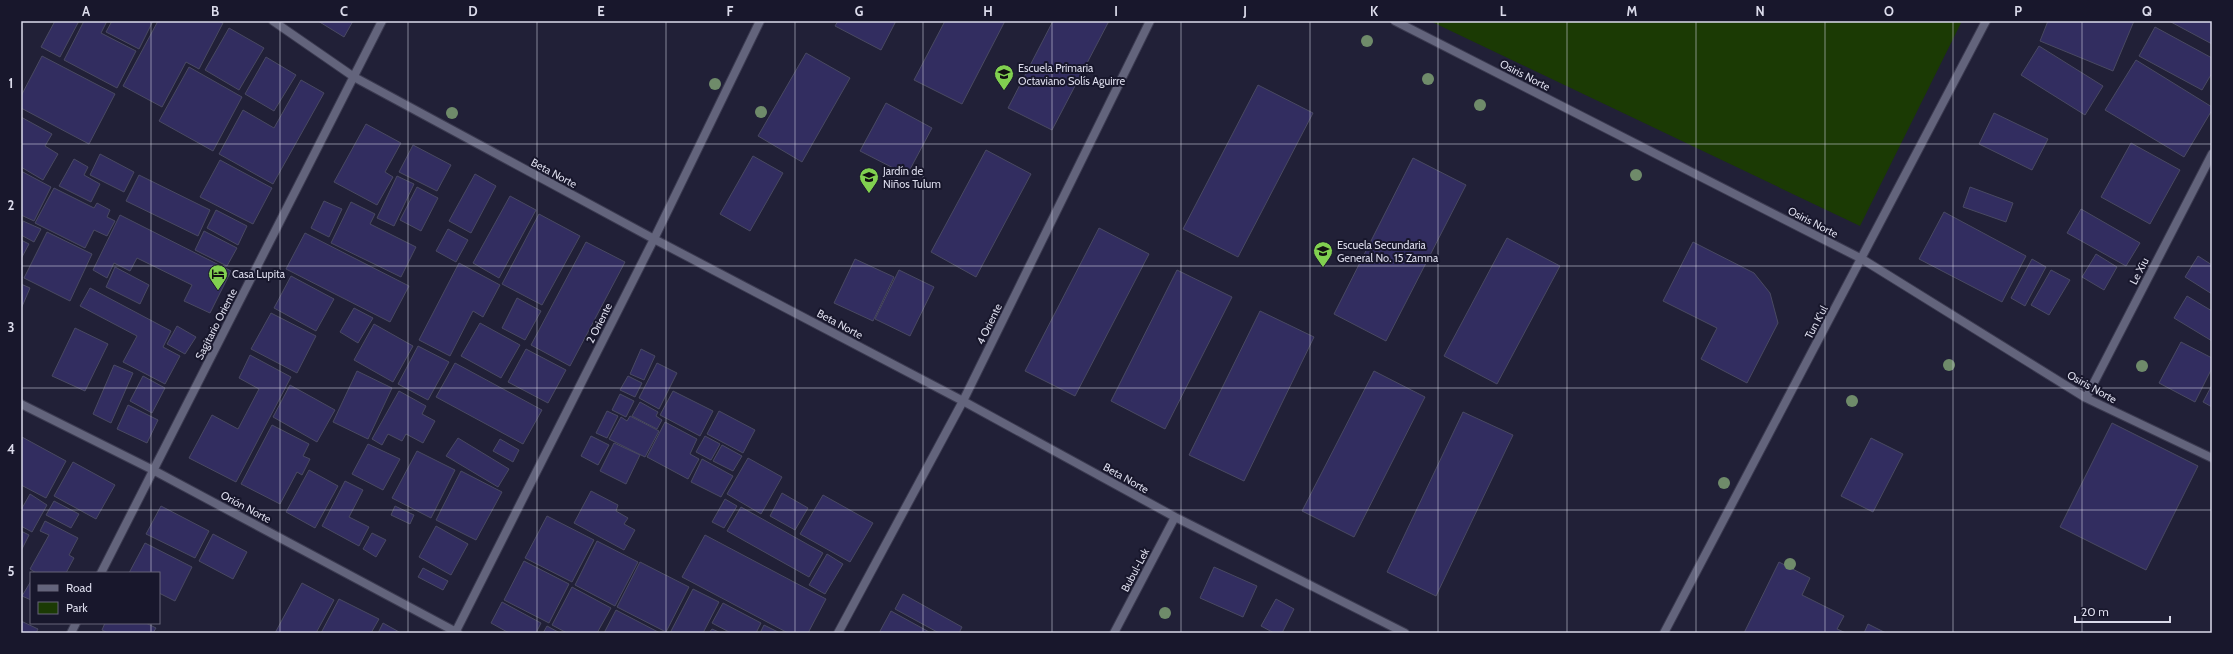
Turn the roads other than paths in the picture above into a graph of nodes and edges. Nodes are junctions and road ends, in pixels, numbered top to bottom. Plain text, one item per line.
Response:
1 (273, 21) edge
2 (382, 21) edge
3 (760, 21) edge
4 (1150, 21) edge
5 (1396, 21) edge
6 (1986, 21) edge
7 (354, 77) junction
8 (2212, 154) edge
9 (654, 239) junction
10 (1862, 259) junction
11 (2086, 398) junction
12 (963, 401) junction
13 (21, 404) edge
14 (2212, 458) edge
15 (153, 470) junction
16 (1175, 517) junction
17 (102, 572) edge
18 (76, 624) edge
19 (1392, 630) edge
20 (71, 633) edge
21 (456, 633) edge
22 (838, 633) edge
23 (1114, 633) edge
24 (1405, 633) edge
25 (1664, 633) edge

1 - 7 street, Beta Norte
2 - 7 street, Sagitario Oriente
3 - 9 street, 2 Oriente
4 - 12 street, 4 Oriente
5 - 10 street, Osiris Norte
6 - 10 street, Tun K'ul
7 - 9 street, Beta Norte
7 - 15 street, Sagitario Oriente
8 - 11 street, Le Xiu
9 - 12 street, Beta Norte
9 - 21 street, 2 Oriente
10 - 11 street, Osiris Norte
10 - 25 street, Tun K'ul
11 - 14 street, Osiris Norte
12 - 16 street, Beta Norte
12 - 22 street, 4 Oriente
13 - 15 street, Orión Norte
15 - 17 street, Sagitario Oriente
15 - 21 street, Orión Norte
16 - 19 street, Beta Norte
16 - 23 street, Bubul-Lek
18 - 20 street
19 - 24 street, Beta Norte

